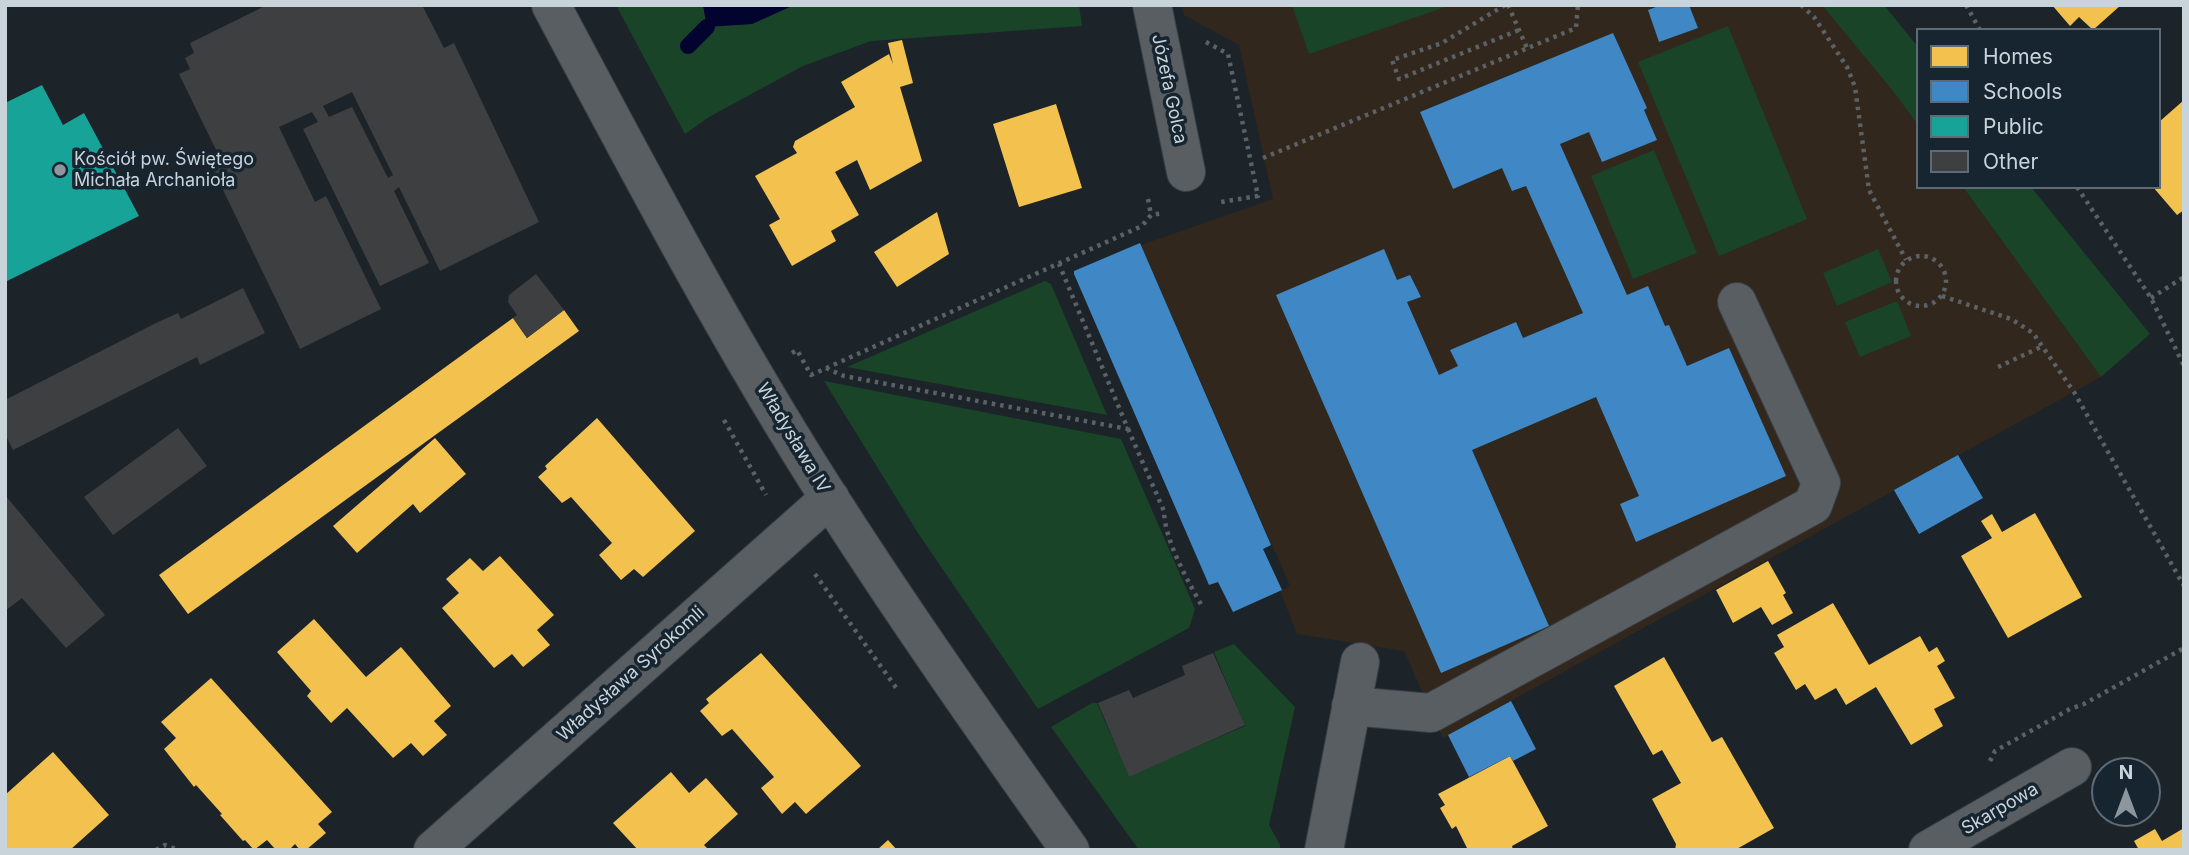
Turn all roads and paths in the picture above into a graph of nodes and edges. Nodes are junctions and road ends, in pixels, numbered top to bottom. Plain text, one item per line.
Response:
1 (551, 5) edge
2 (1152, 5) edge
3 (1507, 5) edge
4 (1578, 5) edge
5 (1801, 5) edge
6 (1966, 5) edge
7 (1979, 28) edge
8 (1519, 30) junction
9 (1527, 48) junction
10 (1263, 158) dead end
11 (1186, 172) dead end
12 (2078, 189) edge
13 (1151, 215) dead end
14 (1906, 260) junction
15 (1059, 264) junction
16 (2184, 277) edge
17 (1942, 296) junction
18 (2151, 298) junction
19 (1737, 302) dead end
20 (2043, 346) junction
21 (797, 349) dead end
22 (2184, 366) edge
23 (1998, 367) dead end
24 (826, 368) junction
25 (718, 410) dead end
26 (1128, 429) junction
27 (830, 498) junction
28 (769, 501) dead end
29 (2184, 586) edge
30 (1203, 608) dead end
31 (1360, 662) dead end
32 (1351, 706) junction
33 (2072, 767) dead end
34 (156, 850) edge
35 (178, 850) edge
36 (433, 850) edge
37 (1069, 850) edge
38 (1324, 850) edge
39 (1928, 850) edge

1 - 27 street, Władysława IV
2 - 11 street, Józefa Golca
3 - 8 path
3 - 8 path
4 - 9 path
5 - 14 path
6 - 7 path
8 - 9 path
9 - 10 path
12 - 18 path
13 - 15 path
14 - 17 path
14 - 17 path
15 - 24 path
15 - 26 path
16 - 18 path
17 - 20 path
18 - 22 path
19 - 32 street
20 - 23 path
20 - 29 path
21 - 24 path
24 - 26 path
25 - 28 path
26 - 30 path
27 - 36 street, Władysława Syrokomli
27 - 37 street, Władysława IV
31 - 32 street
32 - 38 street
33 - 39 street, Skarpowa
34 - 35 path

